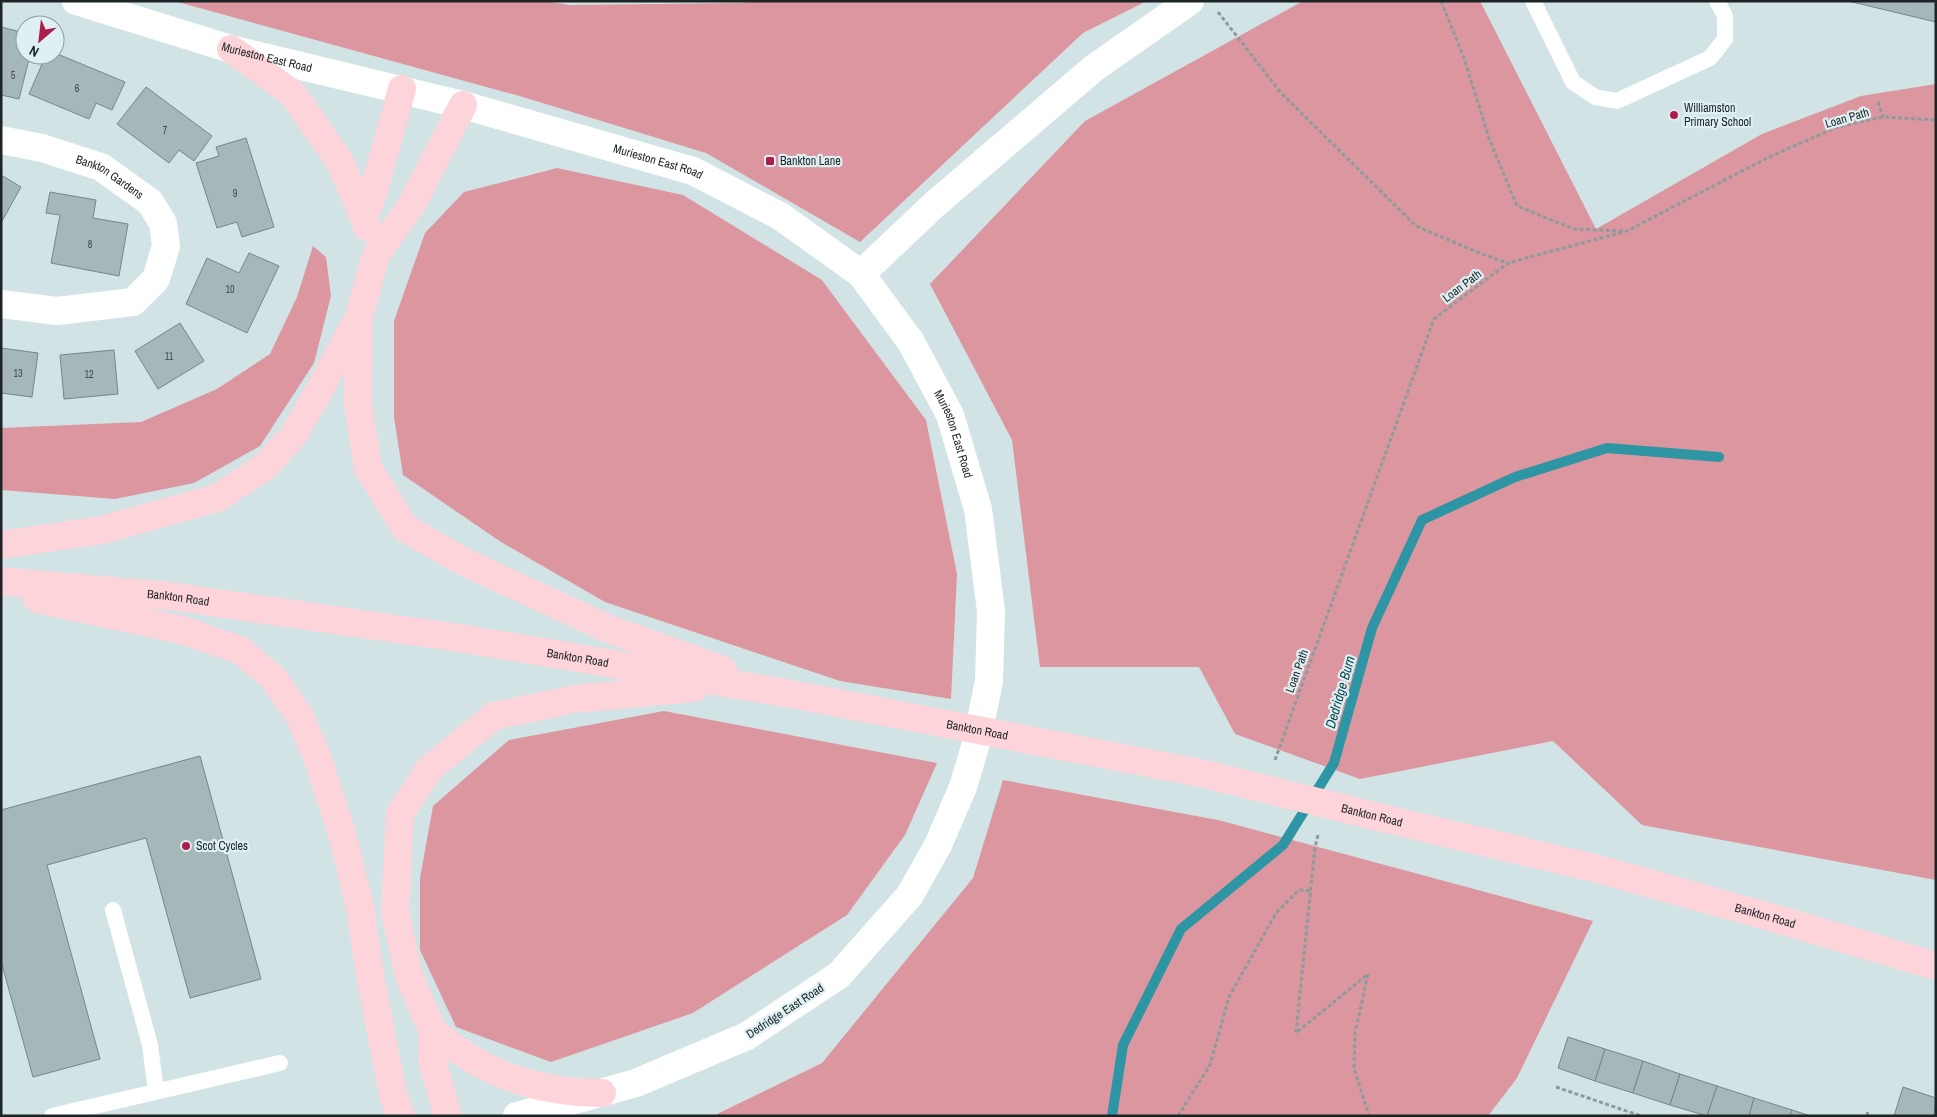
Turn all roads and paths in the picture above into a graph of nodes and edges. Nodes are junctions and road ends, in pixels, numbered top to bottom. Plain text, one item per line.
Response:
1 (76, 1) edge
2 (1441, 1) edge
3 (1533, 1) edge
4 (1717, 1) edge
5 (1203, 5) edge
6 (231, 49) junction
7 (402, 89) junction
8 (1878, 102) dead end
9 (463, 105) junction
10 (1883, 117) junction
11 (1936, 120) edge
12 (1, 140) edge
13 (364, 218) junction
14 (1627, 231) junction
15 (376, 255) junction
16 (1508, 263) junction
17 (861, 274) junction
18 (1, 304) edge
19 (359, 317) junction
20 (1, 545) edge
21 (1, 581) edge
22 (1, 591) edge
23 (730, 684) junction
24 (786, 693) junction
25 (1276, 757) dead end
26 (938, 845) joint
27 (1315, 847) dead end
28 (1311, 891) junction
29 (113, 910) dead end
30 (1936, 966) edge
31 (432, 1030) junction
32 (280, 1063) dead end
33 (1556, 1087) dead end
34 (156, 1091) junction
35 (602, 1093) junction
36 (52, 1116) edge
37 (401, 1116) edge
38 (448, 1116) edge
39 (517, 1116) edge
40 (1178, 1116) edge
41 (1369, 1116) edge
42 (1641, 1116) edge

1 - 6 street, Murieston East Road
2 - 14 path
3 - 4 lane
5 - 16 path
5 - 17 street
6 - 7 street, Murieston East Road
6 - 13 main road
7 - 9 street, Murieston East Road
7 - 13 main road
8 - 10 path
9 - 15 main road
9 - 17 street, Murieston East Road
10 - 11 path, Loan Path
10 - 14 path, Loan Path
12 - 18 street, Bankton Gardens
13 - 15 main road
14 - 16 path, Loan Path
15 - 19 main road
16 - 25 path, Loan Path
17 - 26 street, Murieston East Road
19 - 20 main road
19 - 24 main road
21 - 23 main road, Bankton Road
22 - 37 main road
23 - 24 main road, Bankton Road
23 - 31 main road
24 - 30 main road, Bankton Road
26 - 35 street, Dedridge East Road
27 - 28 path
28 - 40 path
28 - 41 path
29 - 34 lane
31 - 35 main road
31 - 38 main road
32 - 34 lane
33 - 42 path
34 - 36 lane
35 - 39 street, Dedridge East Road

